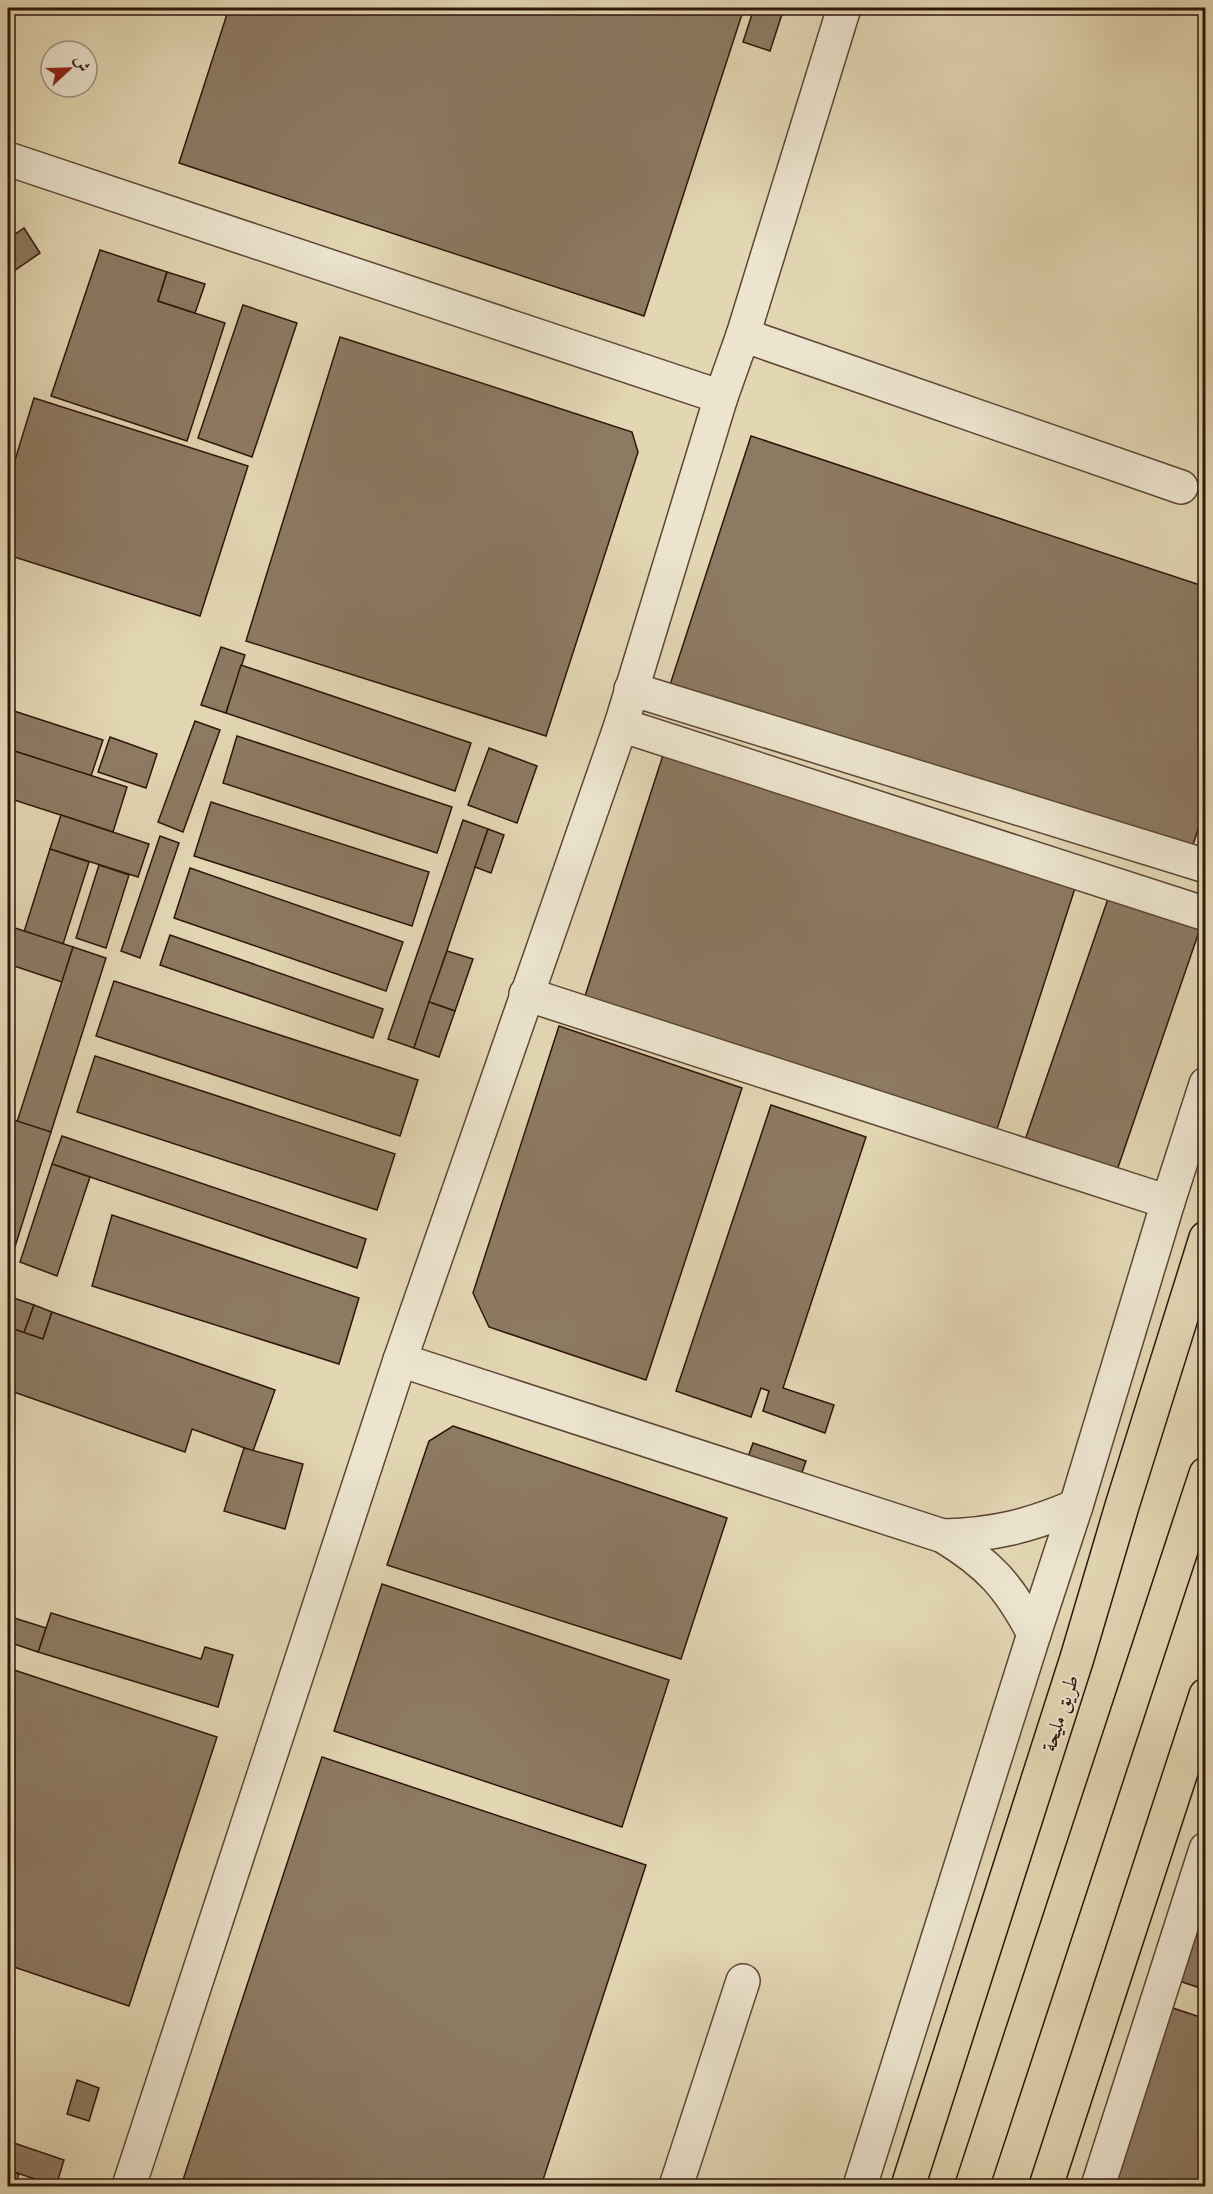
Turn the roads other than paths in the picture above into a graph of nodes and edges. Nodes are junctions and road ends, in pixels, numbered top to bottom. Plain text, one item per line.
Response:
1 (844, 8) edge
2 (8, 159) edge
3 (743, 335) junction
4 (721, 397) junction
5 (1181, 487) dead end
6 (632, 689) junction
7 (621, 725) junction
8 (1206, 866) edge
9 (1206, 914) edge
10 (526, 994) junction
11 (1206, 1084) edge
12 (1167, 1202) junction
13 (1206, 1238) edge
14 (400, 1360) junction
15 (1206, 1474) edge
16 (1076, 1506) junction
17 (943, 1536) junction
18 (1034, 1634) junction
19 (1206, 1695) edge
20 (1206, 1849) edge
21 (743, 1981) dead end
22 (129, 2187) edge
23 (676, 2187) edge
24 (860, 2187) edge
25 (908, 2187) edge
26 (972, 2187) edge
27 (1046, 2187) edge
28 (1098, 2187) edge

1 - 3 street
2 - 4 street
3 - 4 street
3 - 5 street
4 - 6 street
6 - 7 street
6 - 8 street
7 - 9 street
7 - 10 street
10 - 12 street
10 - 14 street
11 - 12 street
12 - 16 street
13 - 25 main road, طريق مليحة
14 - 17 street
14 - 22 street
15 - 26 main road
16 - 17 street
16 - 18 street
17 - 18 street
18 - 24 street
19 - 27 main road
20 - 28 street
21 - 23 street

